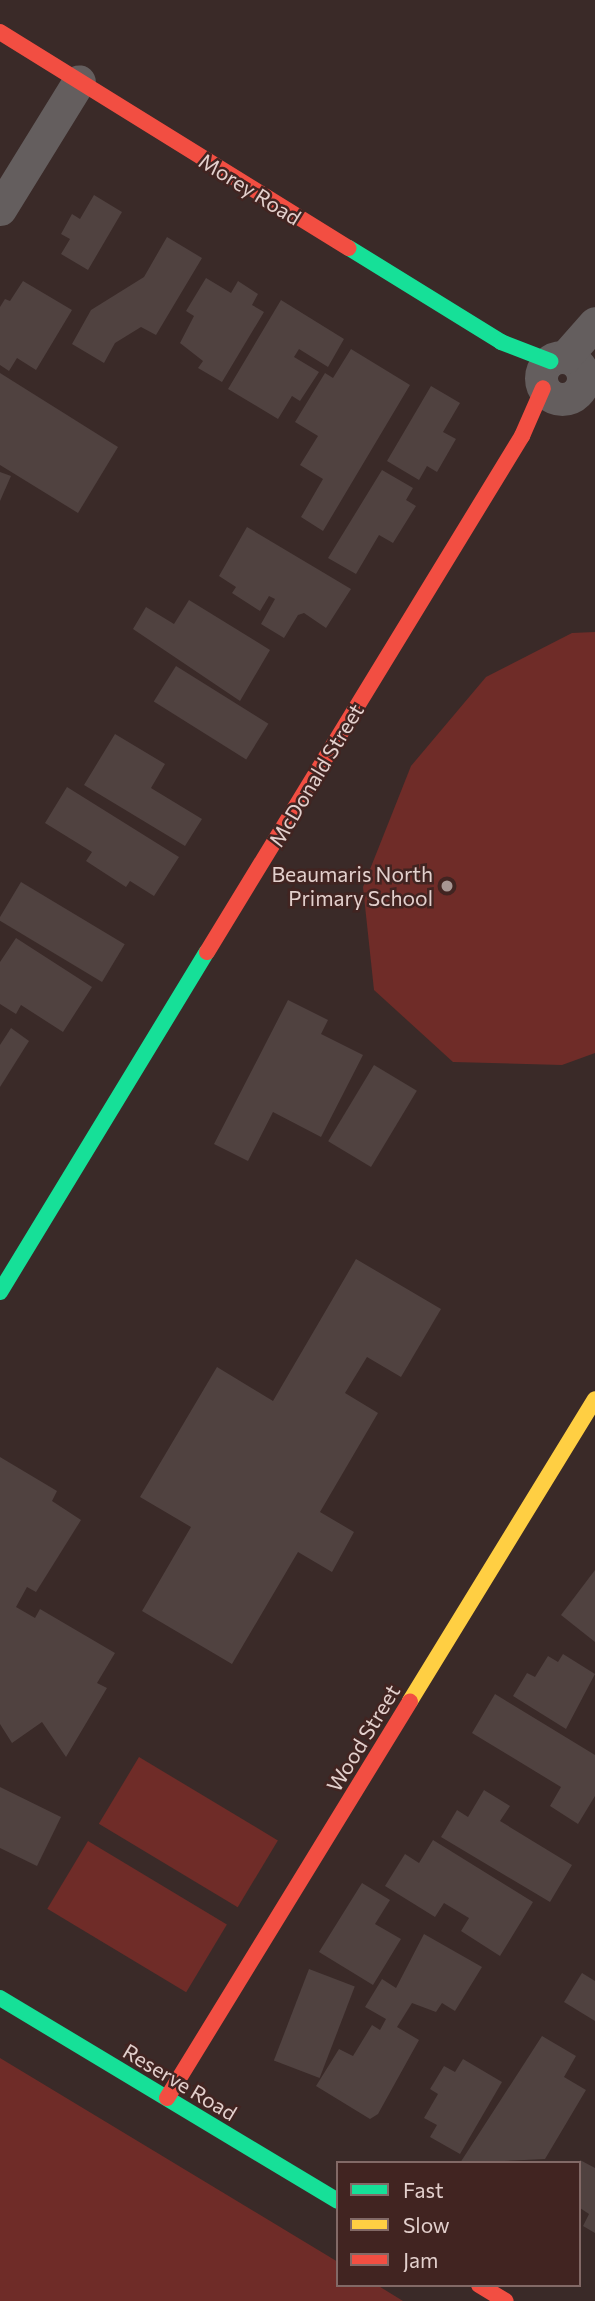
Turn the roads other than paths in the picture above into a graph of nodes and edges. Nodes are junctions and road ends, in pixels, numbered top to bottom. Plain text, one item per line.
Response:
1 (0, 32) edge
2 (79, 81) junction
3 (0, 209) edge
4 (595, 323) edge
5 (595, 335) edge
6 (501, 342) joint
7 (568, 383) edge
8 (522, 436) joint
9 (0, 1292) edge
10 (595, 1399) edge
11 (0, 1998) edge
12 (167, 2098) junction
13 (336, 2200) edge
14 (482, 2287) edge
15 (506, 2301) edge

1 - 2 street, Morey Road
2 - 3 street
2 - 6 street, Morey Road
4 - 7 street, McDonald Street
5 - 7 street
6 - 7 street, Morey Road
7 - 8 street, McDonald Street
8 - 9 street, McDonald Street
10 - 12 street, Wood Street
11 - 12 street, Reserve Road
12 - 13 street, Reserve Road
14 - 15 street

